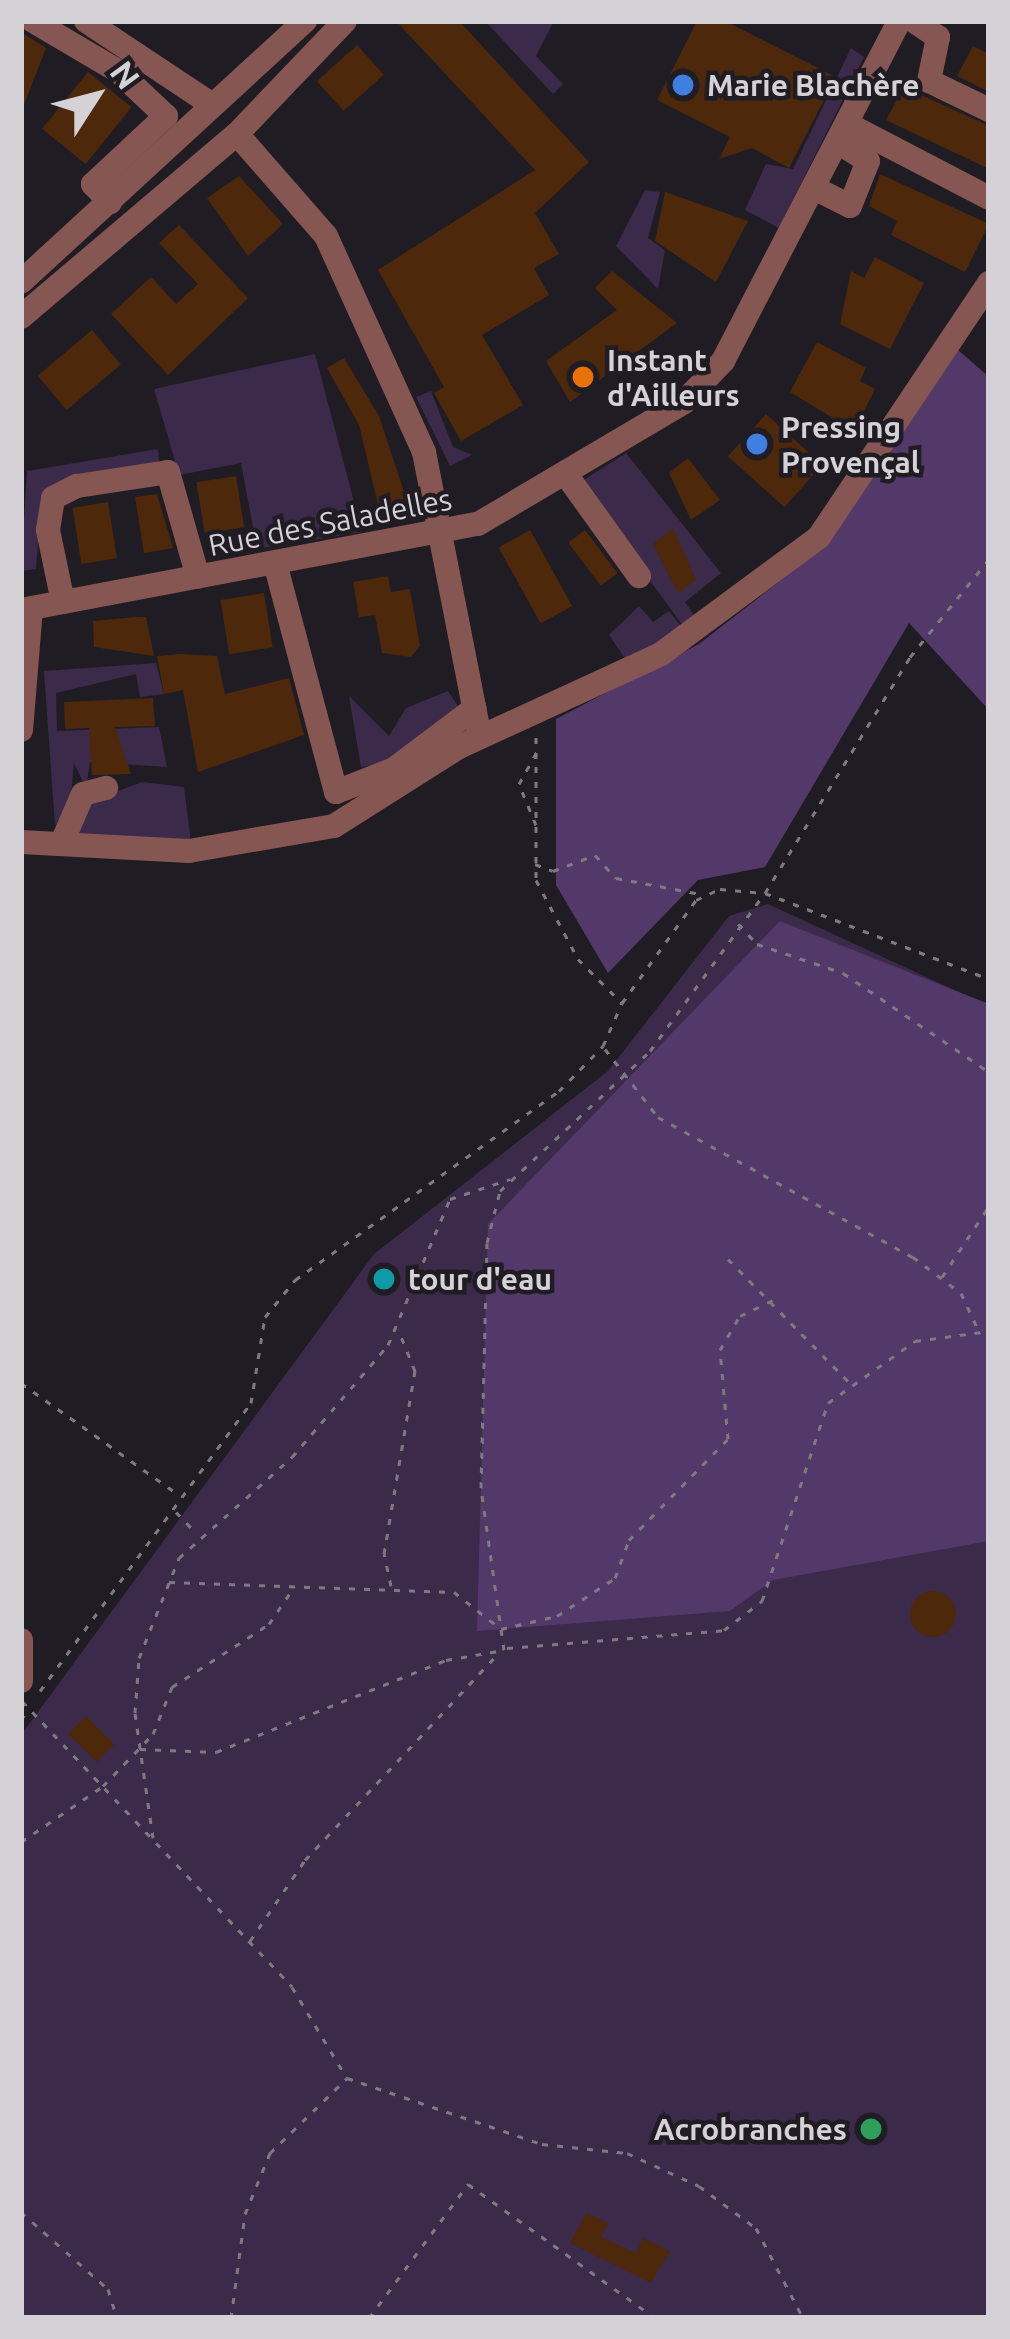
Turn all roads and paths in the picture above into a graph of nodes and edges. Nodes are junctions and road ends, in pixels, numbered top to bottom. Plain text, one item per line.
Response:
1 (33, 21) edge
2 (86, 21) edge
3 (305, 21) edge
4 (345, 21) edge
5 (899, 21) edge
6 (914, 21) edge
7 (209, 107) junction
8 (989, 110) edge
9 (232, 130) junction
10 (842, 133) junction
11 (814, 188) junction
12 (989, 198) edge
13 (110, 202) junction
14 (21, 282) edge
15 (989, 283) edge
16 (21, 317) edge
17 (565, 473) junction
18 (447, 532) junction
19 (989, 559) edge
20 (274, 563) junction
21 (639, 576) dead end
22 (198, 577) junction
23 (62, 602) junction
24 (26, 609) edge
25 (475, 708) junction
26 (532, 717) junction
27 (21, 730) edge
28 (480, 736) junction
29 (539, 751) junction
30 (106, 788) dead end
31 (538, 828) junction
32 (63, 840) junction
33 (21, 842) edge
34 (535, 864) junction
35 (765, 893) junction
36 (702, 894) junction
37 (736, 923) junction
38 (989, 979) edge
39 (622, 1003) junction
40 (602, 1046) junction
41 (989, 1072) edge
42 (627, 1075) junction
43 (512, 1179) junction
44 (989, 1206) edge
45 (728, 1259) dead end
46 (941, 1279) junction
47 (777, 1298) junction
48 (398, 1328) junction
49 (978, 1330) junction
50 (989, 1331) edge
51 (21, 1383) edge
52 (850, 1384) junction
53 (179, 1496) junction
54 (176, 1512) dead end
55 (197, 1534) junction
56 (170, 1582) junction
57 (293, 1588) junction
58 (391, 1588) junction
59 (501, 1629) junction
60 (21, 1640) edge
61 (504, 1650) junction
62 (21, 1681) edge
63 (29, 1708) junction
64 (21, 1720) edge
65 (140, 1748) junction
66 (103, 1786) junction
67 (153, 1841) junction
68 (21, 1842) edge
69 (250, 1941) junction
70 (346, 2078) junction
71 (21, 2212) edge
72 (117, 2318) edge
73 (231, 2318) edge
74 (369, 2318) edge
75 (656, 2318) edge
76 (803, 2318) edge

1 - 13 street
2 - 7 street
3 - 7 street
4 - 9 street
5 - 10 street, Rue des Saladelles
6 - 8 street
7 - 9 street
7 - 9 street
7 - 13 street
9 - 16 street
9 - 18 street
10 - 11 street, Rue des Saladelles
10 - 11 street
10 - 12 street
11 - 17 street, Rue des Saladelles
13 - 14 street
15 - 26 street
17 - 18 street, Rue des Saladelles
17 - 21 street
18 - 20 street, Rue des Saladelles
18 - 25 street
19 - 35 path
20 - 22 street, Rue des Saladelles
20 - 25 street
22 - 23 street, Rue des Saladelles
22 - 23 street
23 - 24 street, Rue des Saladelles
24 - 27 street
25 - 28 street
26 - 28 street
26 - 29 path
28 - 32 street
29 - 31 path
29 - 31 path
30 - 32 street
31 - 34 path
32 - 33 street
34 - 36 path
34 - 39 path
35 - 36 path
35 - 37 path
35 - 38 path
36 - 39 path
37 - 41 path
37 - 42 path
39 - 40 path
40 - 42 path
40 - 53 path
42 - 43 path
42 - 46 path
43 - 48 path
43 - 59 path
44 - 46 path
45 - 47 path
46 - 49 path
47 - 52 path
47 - 59 path
48 - 55 path
48 - 58 path
49 - 50 path
49 - 52 path
51 - 53 path
52 - 61 path
53 - 63 path
54 - 55 path
55 - 56 path
56 - 57 path
56 - 65 path
57 - 58 path
57 - 65 path
58 - 59 path
59 - 61 path
60 - 62 street
61 - 65 path
61 - 69 path
63 - 64 path
63 - 66 path
65 - 66 path
65 - 67 path
66 - 67 path
66 - 68 path
67 - 69 path
69 - 70 path
70 - 73 path
70 - 76 path
71 - 72 path
74 - 75 path

